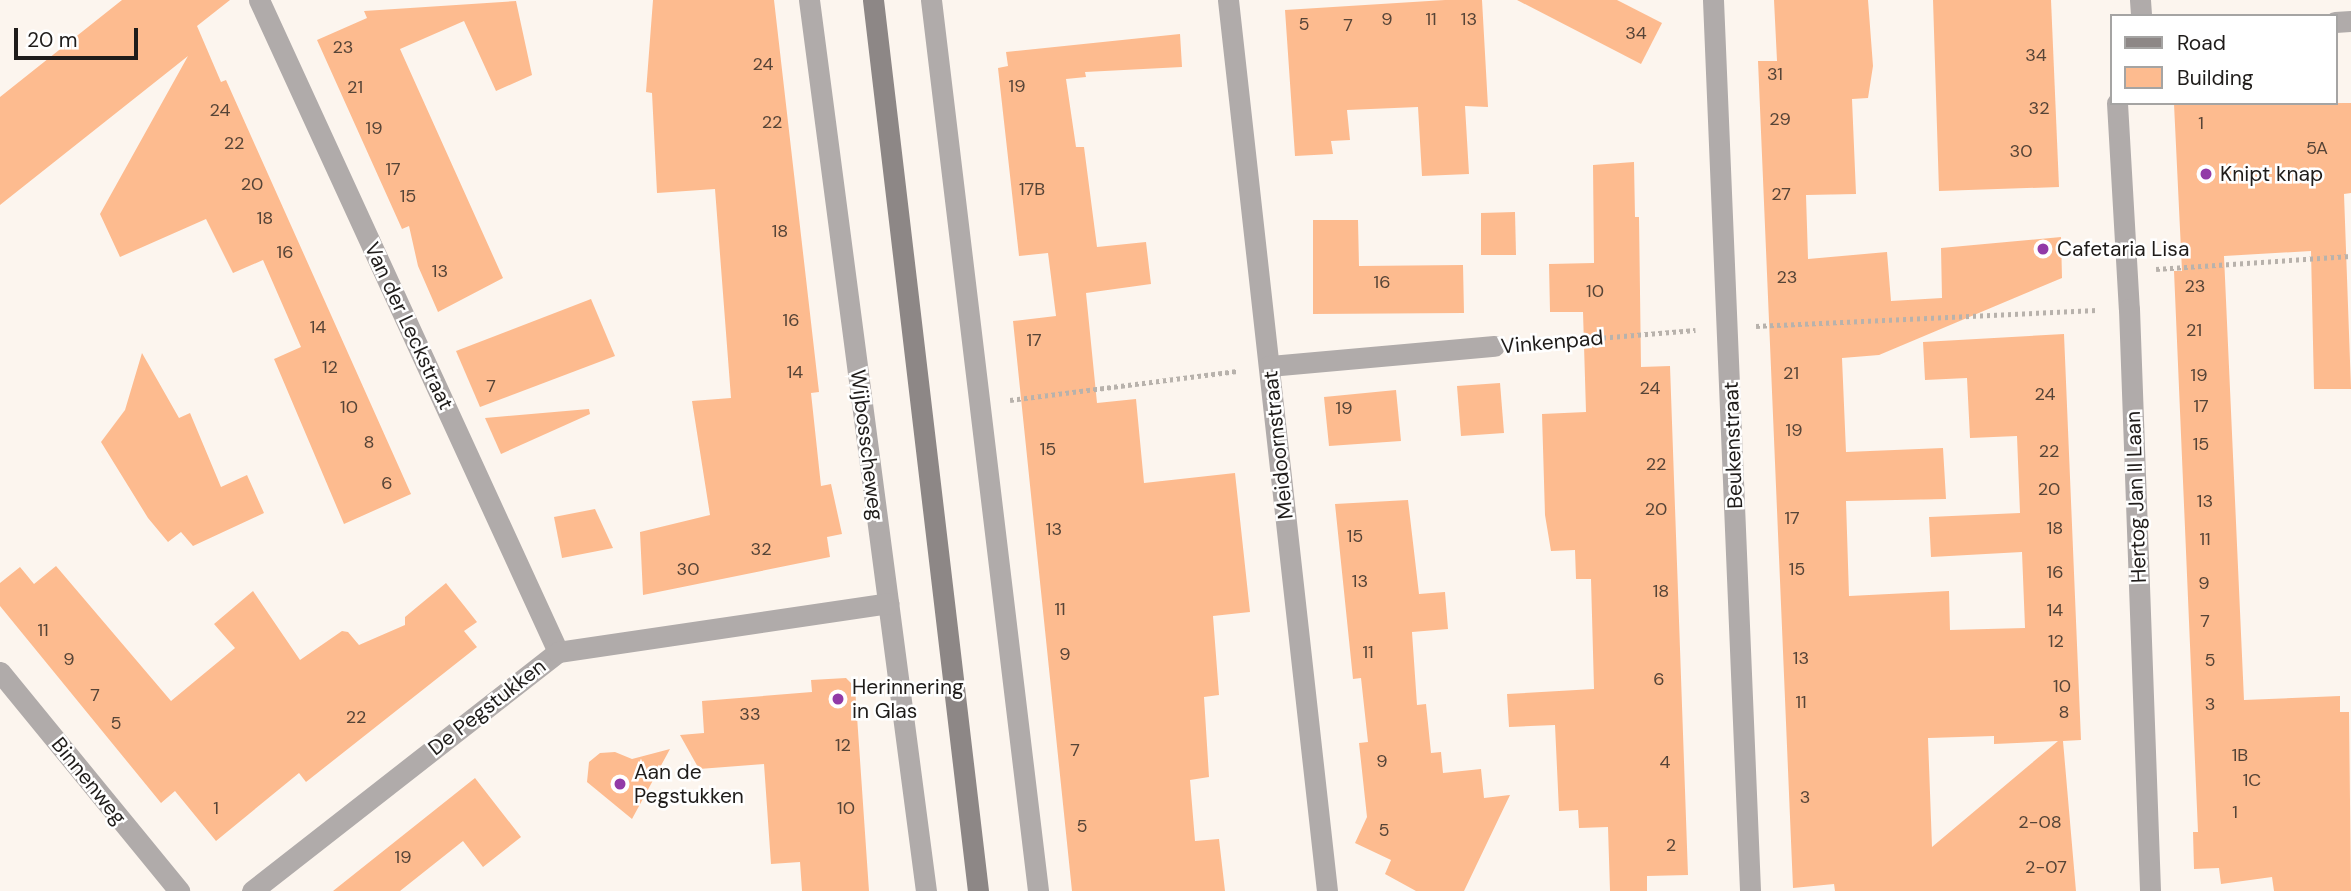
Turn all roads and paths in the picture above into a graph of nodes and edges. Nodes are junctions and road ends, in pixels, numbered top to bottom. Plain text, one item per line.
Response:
1 (259, 0) edge
2 (809, 0) edge
3 (873, 0) edge
4 (931, 0) edge
5 (1228, 0) edge
6 (1713, 0) edge
7 (2117, 105) edge
8 (2351, 256) edge
9 (2127, 271) junction
10 (2129, 309) junction
11 (1729, 328) junction
12 (1493, 346) joint
13 (1269, 366) junction
14 (978, 404) junction
15 (888, 603) junction
16 (558, 652) junction
17 (0, 672) edge
18 (978, 885) edge
19 (179, 891) edge
20 (252, 891) edge
21 (926, 891) edge
22 (1038, 891) edge
23 (1327, 891) edge
24 (1750, 891) edge
25 (2151, 891) edge

1 - 16 street, Van der Leckstraat
2 - 15 street, Wijbosscheweg
3 - 18 street
4 - 14 street
5 - 13 street, Meidoornstraat
6 - 11 street, Beukenstraat
7 - 9 street, Hertog Jan II Laan
8 - 9 path
9 - 10 street, Hertog Jan II Laan
10 - 11 path, Vinkenpad
10 - 25 street, Hertog Jan II Laan
11 - 12 path, Vinkenpad
11 - 24 street, Beukenstraat
12 - 13 street, Vinkenpad
13 - 14 path
13 - 23 street, Meidoornstraat
14 - 22 street
15 - 16 street, De Pegstukken
15 - 21 street, Wijbosscheweg
16 - 20 street, De Pegstukken
17 - 19 street, Binnenweg

